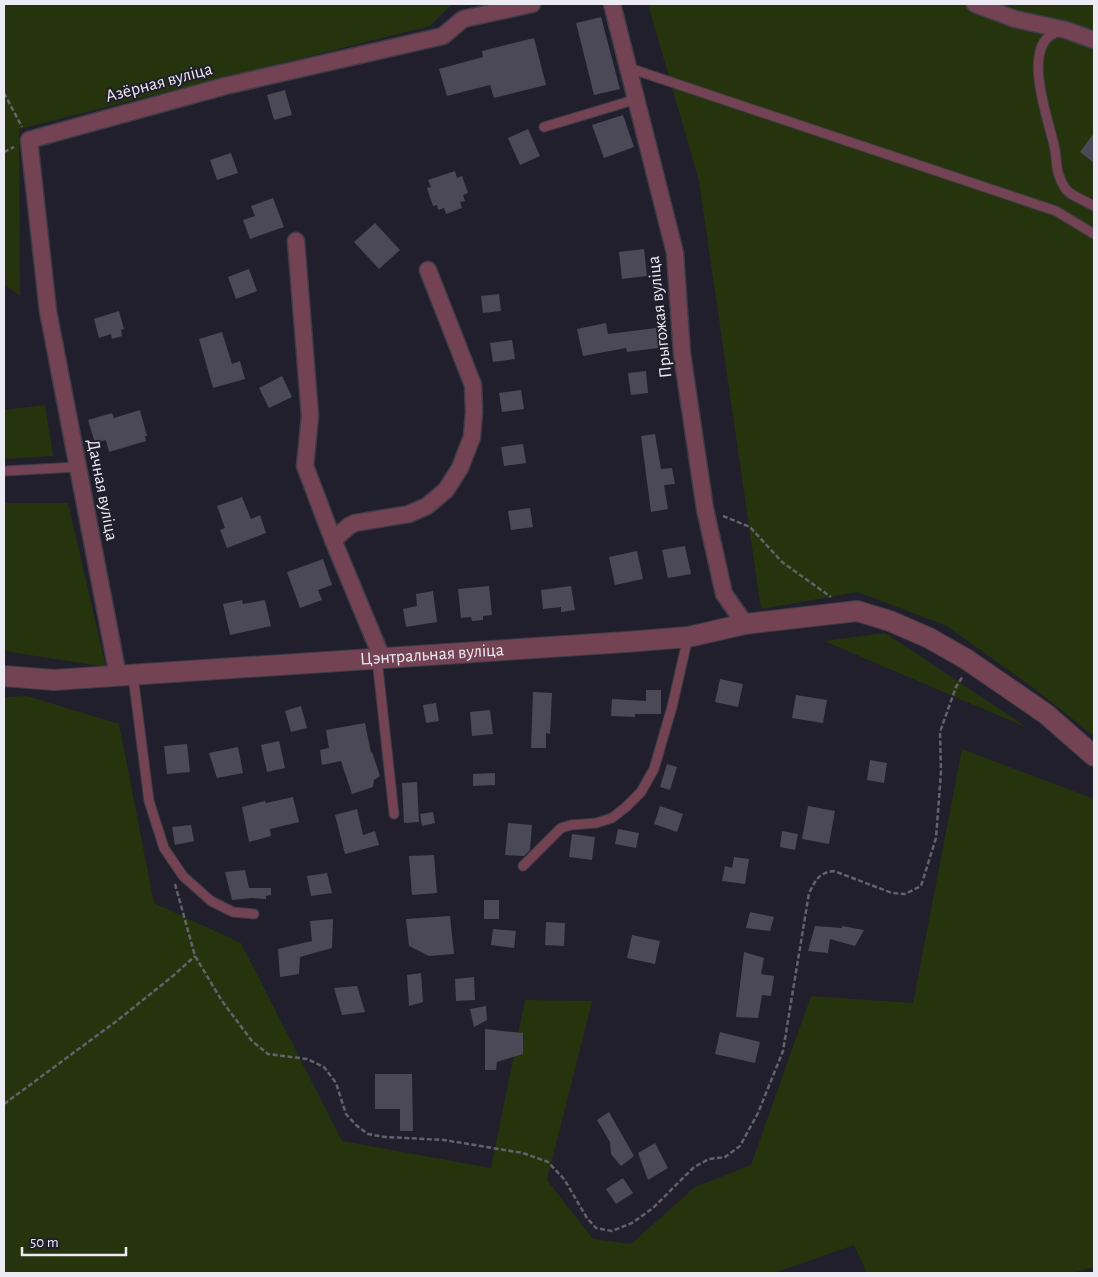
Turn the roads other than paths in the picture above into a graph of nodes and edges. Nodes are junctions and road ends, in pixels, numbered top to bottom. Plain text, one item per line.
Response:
1 (532, 4) edge
2 (612, 4) edge
3 (975, 4) edge
4 (1066, 30) junction
5 (1094, 40) edge
6 (629, 68) junction
7 (637, 99) junction
8 (544, 127) dead end
9 (1094, 206) edge
10 (1094, 234) edge
11 (296, 241) dead end
12 (428, 270) dead end
13 (48, 311) joint
14 (78, 467) junction
15 (4, 471) edge
16 (333, 540) junction
17 (745, 624) junction
18 (688, 637) junction
19 (380, 658) junction
20 (4, 676) edge
21 (125, 676) junction
22 (1094, 756) edge
23 (394, 814) dead end
24 (523, 866) dead end
25 (254, 914) dead end

1 - 13 street, Азёрная вуліца
2 - 6 street, Прыгожая вуліца
3 - 4 street
4 - 5 street
4 - 9 lane
6 - 7 street, Прыгожая вуліца
6 - 10 lane
7 - 8 lane
7 - 17 street, Прыгожая вуліца
11 - 16 street
12 - 16 street
13 - 14 street, Дачная вуліца
14 - 15 lane
14 - 21 street, Дачная вуліца
16 - 19 street
17 - 18 street, Цэнтральная вуліца
17 - 22 street, Цэнтральная вуліца
18 - 19 street, Цэнтральная вуліца
18 - 24 lane
19 - 21 street, Цэнтральная вуліца
19 - 23 lane
20 - 21 street, Цэнтральная вуліца
21 - 25 lane

